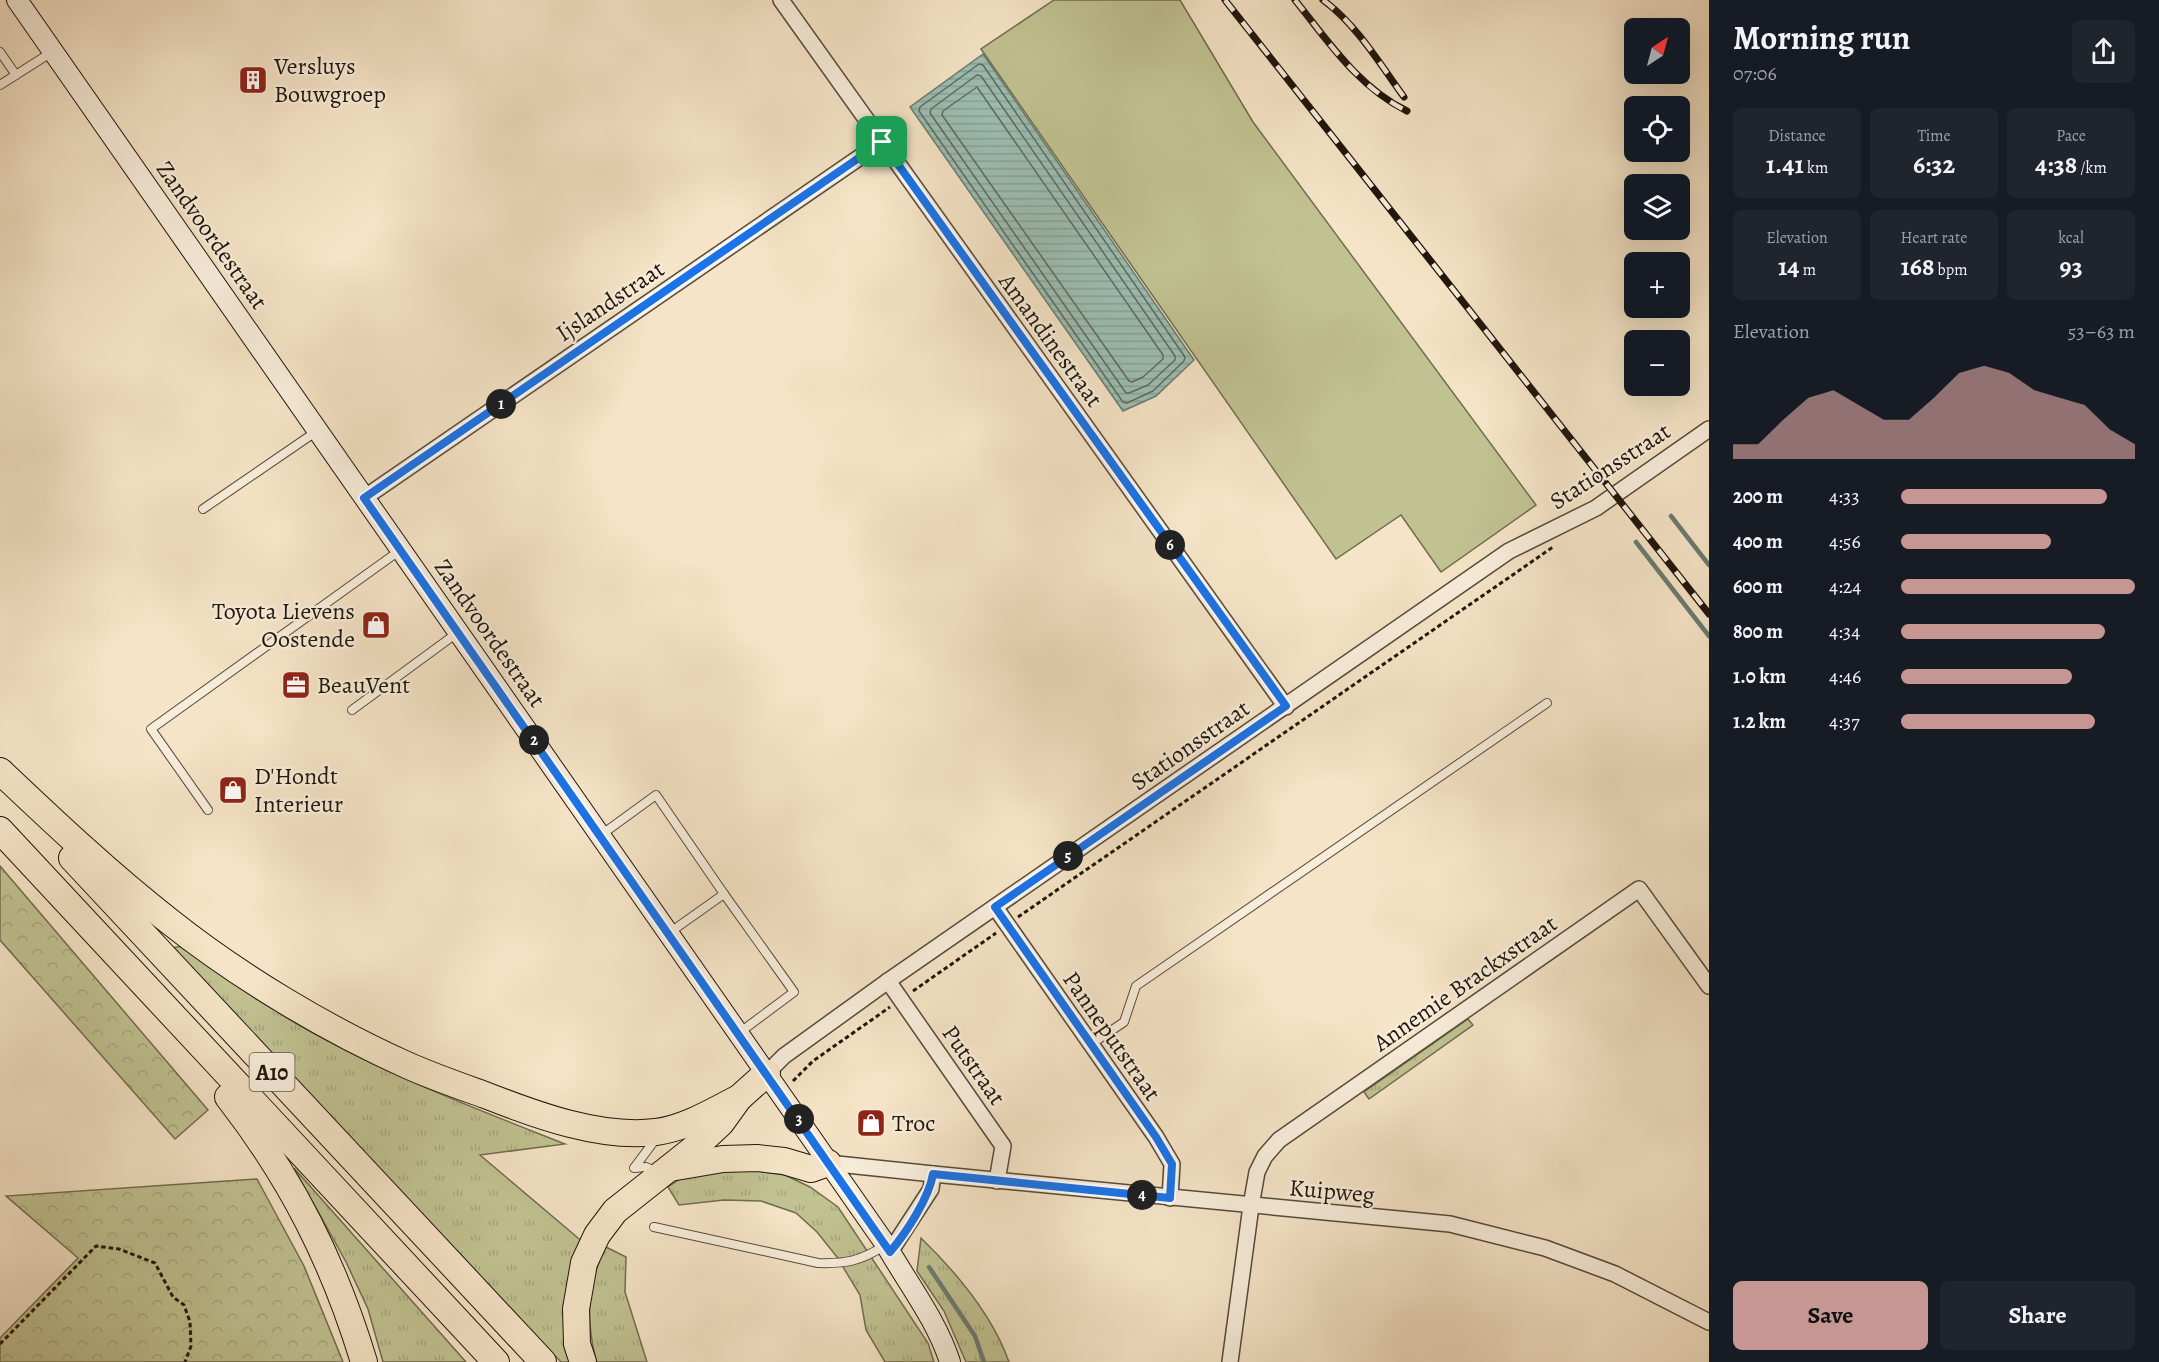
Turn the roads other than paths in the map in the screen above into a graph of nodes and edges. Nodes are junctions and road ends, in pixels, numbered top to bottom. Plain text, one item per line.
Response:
1 (17, 0) edge
2 (781, 0) edge
3 (53, 51) junction
4 (0, 52) edge
5 (16, 75) junction
6 (0, 85) edge
7 (882, 142) junction
8 (1709, 429) edge
9 (317, 430) junction
10 (364, 498) junction
11 (202, 509) dead end
12 (400, 550) junction
13 (458, 633) junction
14 (1547, 703) dead end
15 (1286, 706) junction
16 (352, 710) dead end
17 (0, 771) edge
18 (0, 781) edge
19 (208, 810) dead end
20 (0, 830) edge
21 (600, 835) junction
22 (724, 894) junction
23 (995, 907) junction
24 (669, 933) junction
25 (121, 960) junction
26 (888, 981) junction
27 (1709, 986) edge
28 (739, 1033) junction
29 (1090, 1045) junction
30 (774, 1083) junction
31 (739, 1098) junction
32 (656, 1132) junction
33 (828, 1163) junction
34 (664, 1171) junction
35 (933, 1174) junction
36 (997, 1181) junction
37 (1170, 1198) junction
38 (1251, 1206) junction
39 (654, 1227) dead end
40 (888, 1249) junction
41 (1709, 1322) edge
42 (364, 1362) edge
43 (496, 1362) edge
44 (543, 1362) edge
45 (584, 1362) edge
46 (950, 1362) edge
47 (1230, 1362) edge

1 - 3 main road, Zandvoordestraat
2 - 7 street, Amandinestraat
3 - 5 lane
3 - 9 main road, Zandvoordestraat
4 - 5 lane
5 - 6 lane
7 - 10 street, Ijslandstraat
7 - 15 street, Amandinestraat
8 - 15 street, Stationsstraat
9 - 10 main road, Zandvoordestraat
9 - 11 lane
10 - 12 main road, Zandvoordestraat
12 - 13 main road, Zandvoordestraat
12 - 19 lane
13 - 16 lane
13 - 21 main road, Zandvoordestraat
14 - 29 lane
15 - 23 street, Stationsstraat
17 - 32 highway
18 - 44 highway, A10
20 - 25 highway, A10
21 - 22 lane
21 - 24 main road, Zandvoordestraat
22 - 24 lane
22 - 28 lane
23 - 26 street, Stationsstraat
23 - 29 street, Panneputstraat
24 - 28 main road, Zandvoordestraat
25 - 42 highway, A10
25 - 43 highway, A10
26 - 30 street, Stationsstraat
26 - 36 street, Putstraat
27 - 38 street, Annemie Brackxstraat
28 - 30 main road, Zandvoordestraat
29 - 37 street, Panneputstraat
30 - 31 highway
30 - 33 main road, Zandvoordestraat
31 - 32 highway
31 - 34 highway
32 - 34 lane
33 - 34 highway
33 - 35 street, Kuipweg
33 - 40 main road, Zandvoordestraat
34 - 45 highway
35 - 36 street, Kuipweg
35 - 40 street
36 - 37 street, Kuipweg
37 - 38 street, Kuipweg
38 - 41 street, Kuipweg
38 - 47 street
39 - 40 lane
40 - 46 main road, Zandvoordestraat

